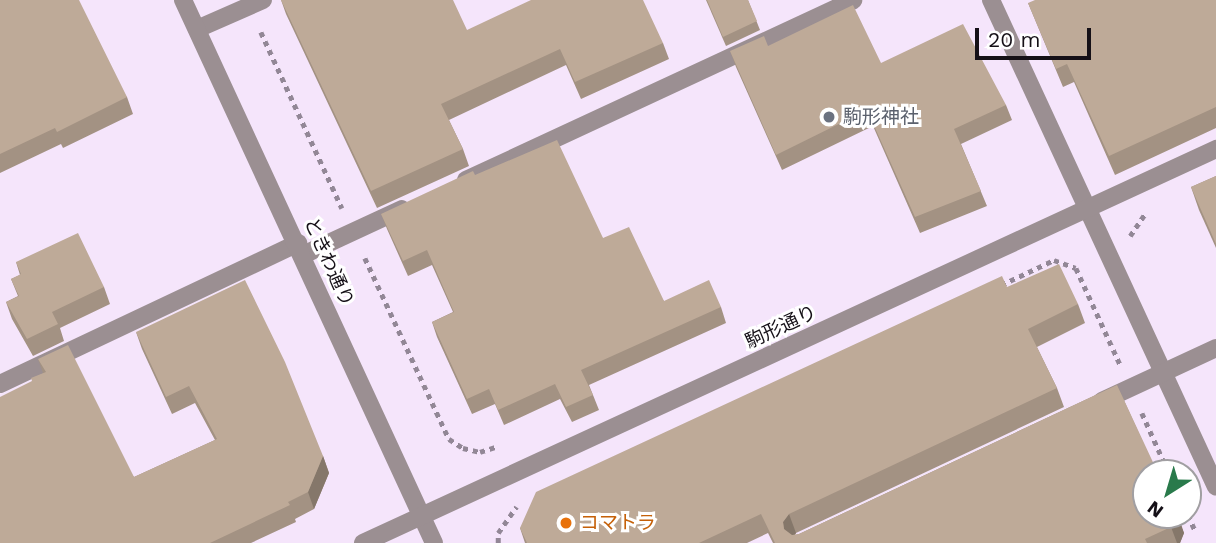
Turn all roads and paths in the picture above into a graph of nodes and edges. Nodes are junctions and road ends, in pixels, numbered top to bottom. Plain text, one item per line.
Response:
1 (183, 0) edge
2 (262, 0) edge
3 (853, 0) edge
4 (991, 0) edge
5 (197, 29) junction
6 (1216, 149) edge
7 (453, 186) edge
8 (415, 203) edge
9 (1088, 208) junction
10 (1156, 209) dead end
11 (1135, 248) dead end
12 (300, 249) junction
13 (991, 289) edge
14 (1216, 348) edge
15 (1164, 372) junction
16 (1, 380) edge
17 (1130, 388) junction
18 (1082, 411) edge
19 (1163, 459) edge
20 (1216, 487) edge
21 (525, 503) dead end
22 (422, 516) junction
23 (1195, 529) edge
24 (1196, 532) dead end
25 (363, 543) edge
26 (434, 543) edge
27 (498, 543) edge

1 - 5 street, ときわ通り
2 - 5 street
3 - 7 street
4 - 9 street
5 - 12 street, ときわ通り
6 - 9 street, 駒形通り
8 - 12 street
9 - 15 street
9 - 22 street, 駒形通り
10 - 11 path
12 - 16 street
12 - 22 street, ときわ通り
13 - 17 path
14 - 15 street
15 - 17 street
15 - 20 street
17 - 18 street
17 - 19 path
21 - 27 path
22 - 25 street, 駒形通り
22 - 26 street, ときわ通り
23 - 24 path

